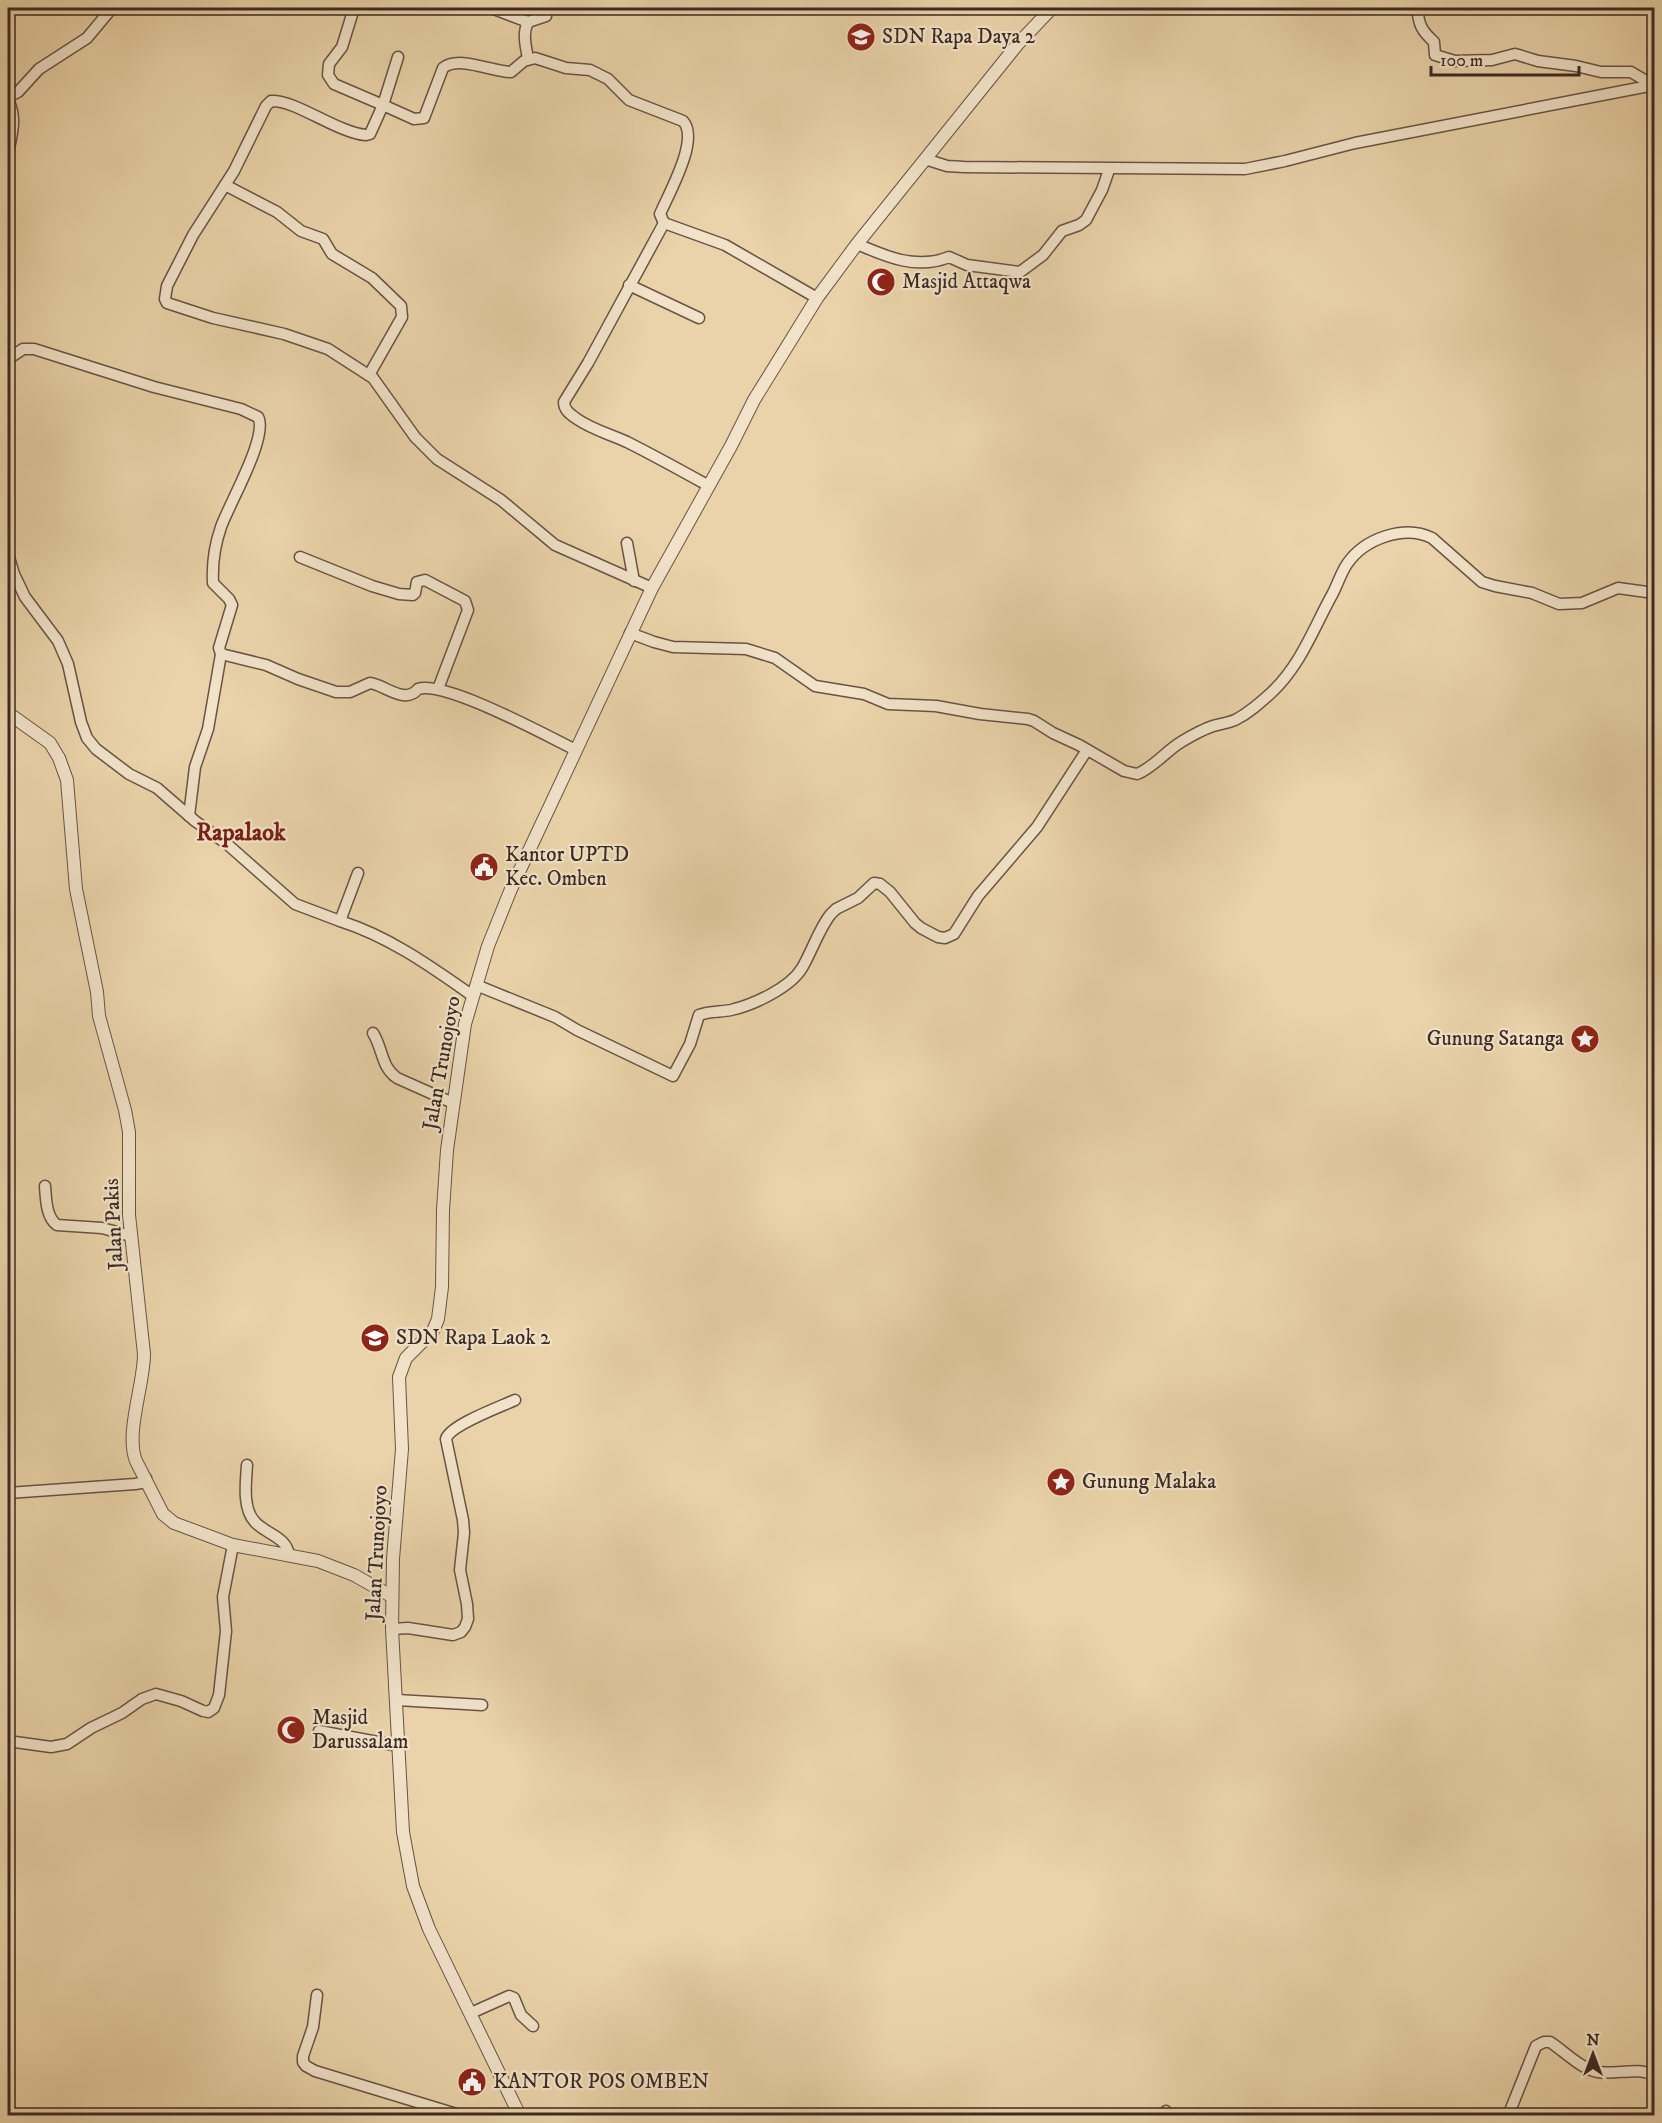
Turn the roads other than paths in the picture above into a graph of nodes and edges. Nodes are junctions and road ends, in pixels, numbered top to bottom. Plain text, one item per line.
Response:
1 (112, 8) edge
2 (354, 8) edge
3 (491, 8) edge
4 (1052, 8) edge
5 (1417, 8) edge
6 (546, 15) dead end
7 (528, 22) junction
8 (398, 57) dead end
9 (528, 59) junction
10 (1654, 85) edge
11 (8, 99) edge
12 (383, 105) junction
13 (8, 153) edge
14 (925, 159) junction
15 (1109, 170) junction
16 (225, 185) junction
17 (664, 223) junction
18 (857, 244) junction
19 (629, 285) junction
20 (817, 298) junction
21 (699, 318) dead end
22 (8, 359) edge
23 (369, 375) junction
24 (709, 486) junction
25 (627, 543) dead end
26 (8, 554) edge
27 (300, 557) dead end
28 (634, 580) junction
29 (652, 588) junction
30 (1654, 593) edge
31 (630, 633) junction
32 (221, 654) junction
33 (438, 689) junction
34 (8, 713) edge
35 (576, 750) junction
36 (1087, 750) junction
37 (189, 816) junction
38 (358, 873) dead end
39 (340, 921) junction
40 (474, 990) junction
41 (373, 1033) dead end
42 (453, 1103) junction
43 (45, 1186) dead end
44 (131, 1236) junction
45 (515, 1400) dead end
46 (247, 1465) dead end
47 (146, 1478) junction
48 (8, 1493) edge
49 (233, 1545) junction
50 (289, 1554) junction
51 (391, 1596) junction
52 (392, 1629) junction
53 (397, 1700) junction
54 (482, 1705) dead end
55 (320, 1731) dead end
56 (8, 1741) edge
57 (399, 1746) junction
58 (317, 1995) dead end
59 (471, 2013) junction
60 (533, 2026) dead end
61 (1654, 2076) edge
62 (463, 2115) edge
63 (520, 2115) edge
64 (1508, 2115) edge

1 - 11 street
2 - 12 street
3 - 7 street
4 - 14 street, Jalan Trunojoyo
5 - 10 street
6 - 7 street
7 - 9 street
8 - 12 street
9 - 12 street
9 - 17 street
10 - 15 street
11 - 13 street
12 - 16 street
14 - 15 street
14 - 18 street, Jalan Trunojoyo
15 - 18 street
16 - 23 street
16 - 23 street
17 - 19 street
17 - 20 street
18 - 20 street, Jalan Trunojoyo
19 - 21 street
19 - 24 street
20 - 24 street, Jalan Trunojoyo
22 - 32 street
23 - 28 street
24 - 29 street, Jalan Trunojoyo
25 - 28 street
26 - 37 street
27 - 33 street
28 - 29 street
29 - 31 street, Jalan Trunojoyo
30 - 36 street
31 - 35 street, Jalan Trunojoyo
31 - 36 street
32 - 33 street
32 - 37 street
33 - 35 street
34 - 44 street, Jalan Pakis
35 - 40 street, Jalan Trunojoyo
36 - 40 street
37 - 39 street
38 - 39 street
39 - 40 street
40 - 42 street, Jalan Trunojoyo
41 - 42 street
42 - 51 street, Jalan Trunojoyo
43 - 44 street
44 - 47 street, Jalan Pakis
45 - 52 street
46 - 50 street
47 - 48 street
47 - 49 street, Jalan Pakis
49 - 50 street, Jalan Pakis
49 - 56 street
50 - 51 street, Jalan Pakis
51 - 52 street, Jalan Trunojoyo
52 - 53 street, Jalan Trunojoyo
53 - 54 street
53 - 57 street, Jalan Trunojoyo
55 - 57 street
57 - 59 street, Jalan Trunojoyo
58 - 62 street
59 - 60 street
59 - 63 street, Jalan Trunojoyo
61 - 64 street

